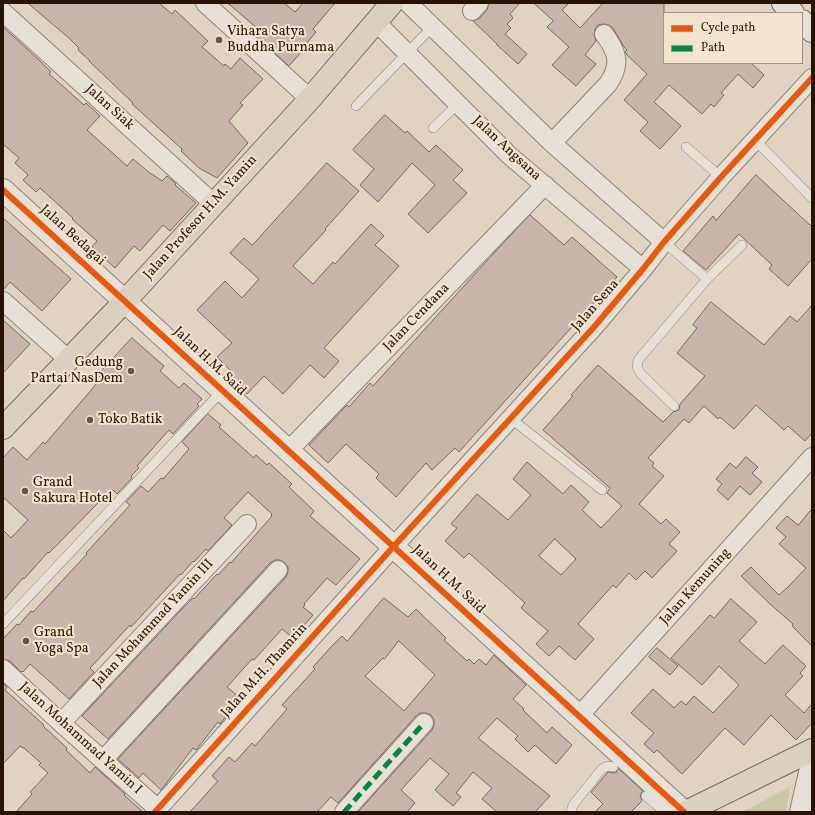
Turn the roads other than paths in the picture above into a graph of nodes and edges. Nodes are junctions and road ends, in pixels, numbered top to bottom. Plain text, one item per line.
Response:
1 (205, 3) edge
2 (392, 3) edge
3 (408, 3) edge
4 (783, 3) edge
5 (3, 12) edge
6 (792, 12) edge
7 (376, 22) junction
8 (803, 22) edge
9 (433, 26) junction
10 (812, 31) edge
11 (604, 34) dead end
12 (407, 52) junction
13 (812, 78) edge
14 (310, 99) junction
15 (459, 103) junction
16 (356, 106) dead end
17 (433, 128) dead end
18 (755, 140) junction
19 (552, 144) junction
20 (686, 147) dead end
21 (721, 177) junction
22 (545, 185) junction
23 (3, 190) edge
24 (812, 198) edge
25 (214, 204) junction
26 (664, 242) junction
27 (742, 245) dead end
28 (643, 269) junction
29 (707, 279) junction
30 (126, 300) junction
31 (3, 301) edge
32 (69, 360) junction
33 (222, 391) junction
34 (674, 406) dead end
35 (510, 418) junction
36 (3, 428) edge
37 (288, 451) junction
38 (812, 457) edge
39 (602, 490) dead end
40 (247, 524) dead end
41 (394, 546) junction
42 (278, 570) dead end
43 (3, 624) edge
44 (3, 669) edge
45 (579, 716) junction
46 (61, 723) junction
47 (424, 723) dead end
48 (812, 750) edge
49 (103, 760) junction
50 (812, 764) edge
51 (613, 767) dead end
52 (646, 796) dead end
53 (156, 810) edge
54 (344, 812) edge
55 (571, 812) edge
56 (665, 812) edge
57 (685, 812) edge
58 (801, 812) edge

1 - 14 street
2 - 7 main road, Jalan Profesor H.M. Yamin
3 - 9 street
4 - 6 street
5 - 25 street, Jalan Siak
7 - 12 street, Jalan Angsana
7 - 14 main road, Jalan Profesor H.M. Yamin
8 - 10 street
9 - 12 lane
9 - 19 street
11 - 19 street
12 - 15 street, Jalan Angsana
12 - 16 lane
13 - 18 street, Jalan Sena
14 - 25 main road, Jalan Profesor H.M. Yamin
15 - 17 lane
15 - 22 street, Jalan Angsana
18 - 21 street, Jalan Sena
18 - 24 lane
19 - 26 street
20 - 21 lane
21 - 26 street, Jalan Sena
22 - 28 street, Jalan Angsana
22 - 37 street, Jalan Cendana
23 - 30 street, Jalan Bedagai
25 - 30 main road, Jalan Profesor H.M. Yamin
26 - 28 street, Jalan Sena
26 - 29 lane
27 - 29 lane
28 - 35 street, Jalan Sena
29 - 34 lane
30 - 32 main road, Jalan Profesor H.M. Yamin
30 - 33 street, Jalan H.M. Said
31 - 32 street
32 - 36 main road, Jalan Profesor H.M. Yamin
33 - 37 street, Jalan H.M. Said
33 - 43 lane
35 - 39 lane
35 - 41 street, Jalan Sena
37 - 41 street, Jalan H.M. Said
38 - 45 street, Jalan Kemuning
40 - 46 street, Jalan Mohammad Yamin III
41 - 45 street, Jalan H.M. Said
41 - 53 street, Jalan M.H. Thamrin
42 - 49 street
44 - 46 street, Jalan Mohammad Yamin I
45 - 57 street, Jalan H.M. Said
46 - 49 street, Jalan Mohammad Yamin I
47 - 54 street
48 - 57 main road
49 - 53 street, Jalan Mohammad Yamin I
50 - 58 street
51 - 55 lane
52 - 56 lane

